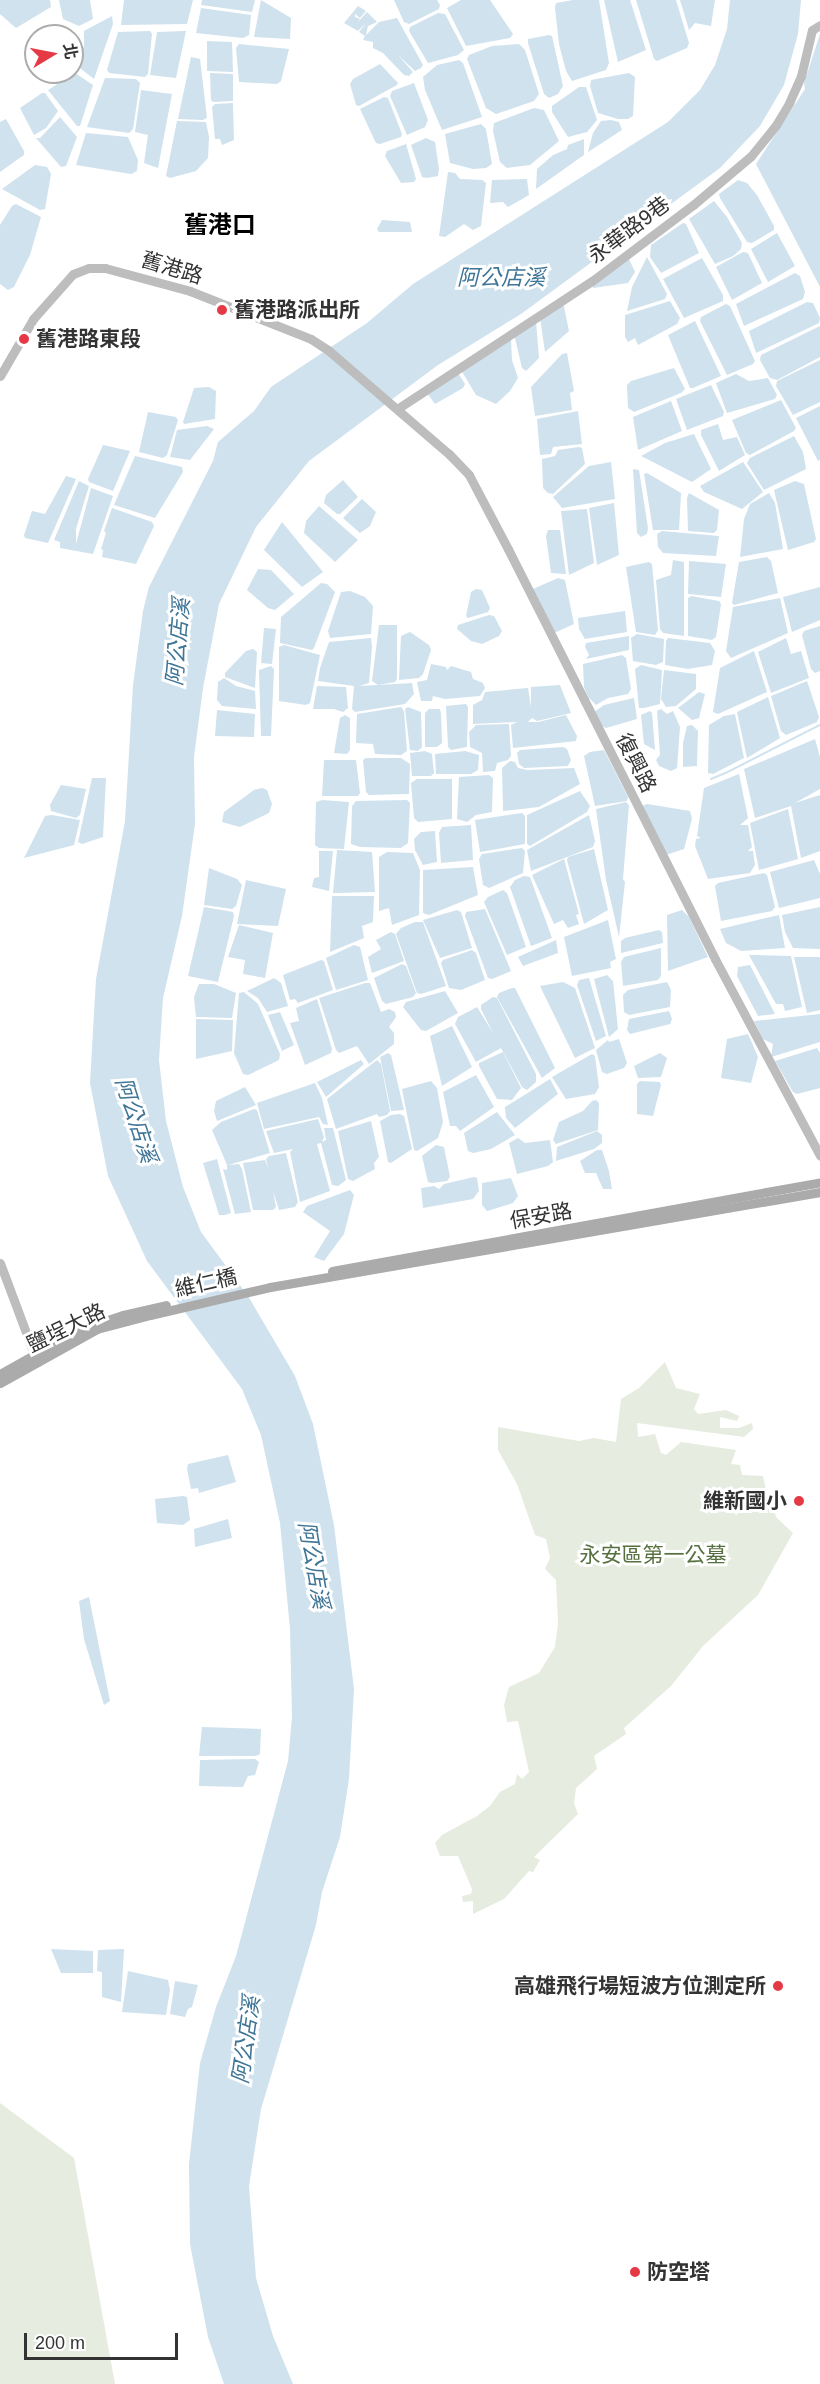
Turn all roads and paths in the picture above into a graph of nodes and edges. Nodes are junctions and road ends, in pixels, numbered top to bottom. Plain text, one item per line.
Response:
1 (820, 25) edge
2 (0, 376) edge
3 (396, 409) junction
4 (820, 1156) edge
5 (820, 1182) edge
6 (820, 1192) edge
7 (0, 1263) edge
8 (269, 1285) junction
9 (149, 1312) joint
10 (35, 1358) junction
11 (0, 1374) edge
12 (0, 1383) edge

1 - 3 street, 永華路9巷
2 - 3 street, 舊港路
3 - 4 street, 復興路
5 - 8 main road, 保安路
6 - 8 main road, 保安路
7 - 10 street
8 - 9 main road, 維仁橋
9 - 10 main road, 鹽埕大路
10 - 11 main road, 鹽埕大路
10 - 12 main road, 鹽埕大路

